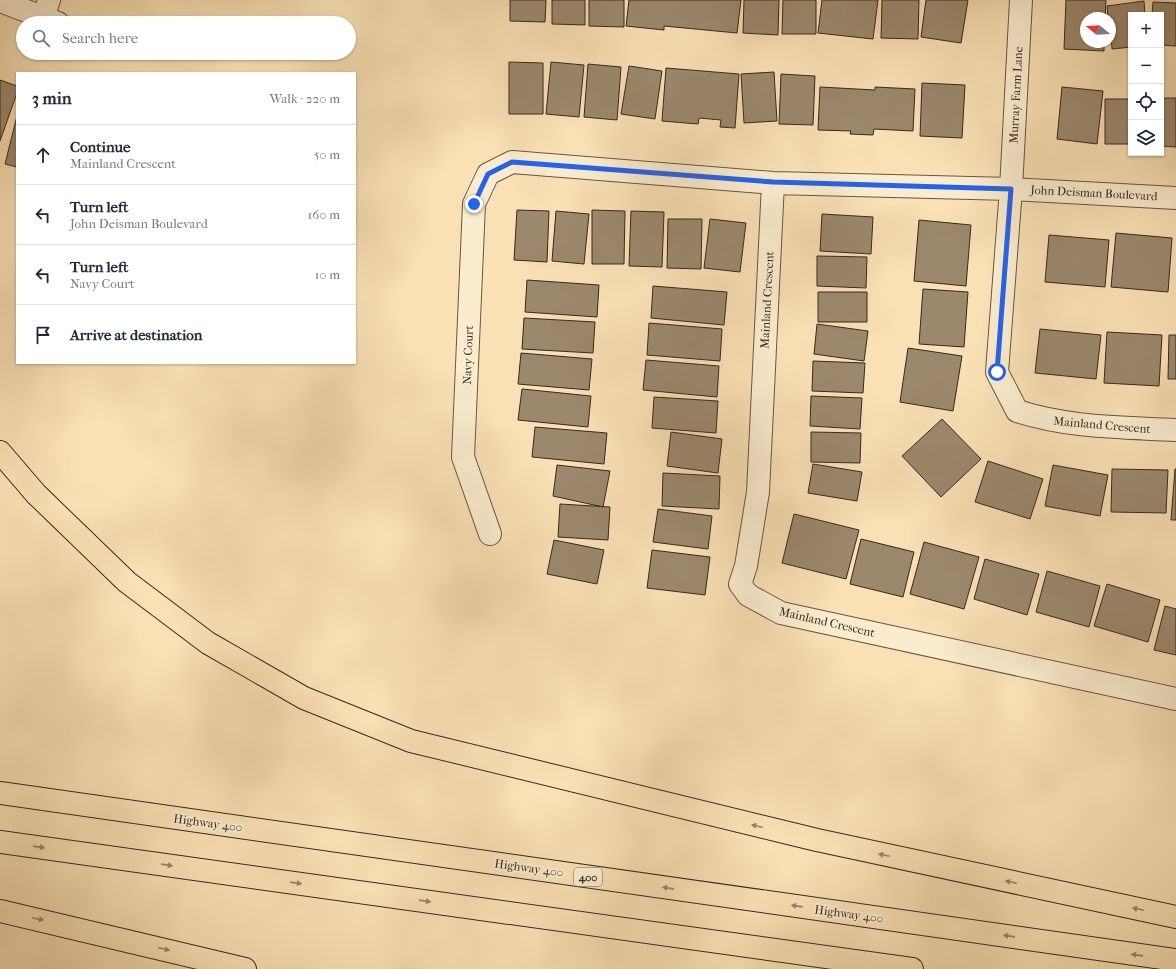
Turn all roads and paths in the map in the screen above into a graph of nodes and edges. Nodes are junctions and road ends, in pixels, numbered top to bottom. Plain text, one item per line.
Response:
1 (1020, 0) edge
2 (0, 1) edge
3 (50, 14) edge
4 (488, 174) joint
5 (773, 182) junction
6 (1011, 189) junction
7 (1176, 198) edge
8 (1176, 430) edge
9 (0, 452) edge
10 (490, 534) dead end
11 (1176, 699) edge
12 (0, 793) edge
13 (0, 842) edge
14 (0, 910) edge
15 (1176, 917) edge
16 (1176, 960) edge
17 (245, 969) edge
18 (912, 969) edge

1 - 6 street, Murray Farm Lane
2 - 3 street
4 - 5 street, John Deisman Boulevard
4 - 10 street, Navy Court
5 - 6 street, John Deisman Boulevard
5 - 11 street, Mainland Crescent
6 - 7 street, John Deisman Boulevard
6 - 8 street, Mainland Crescent
15 -> 9 highway
16 -> 12 highway, Highway 400 / 400
13 -> 18 highway
14 -> 17 highway

